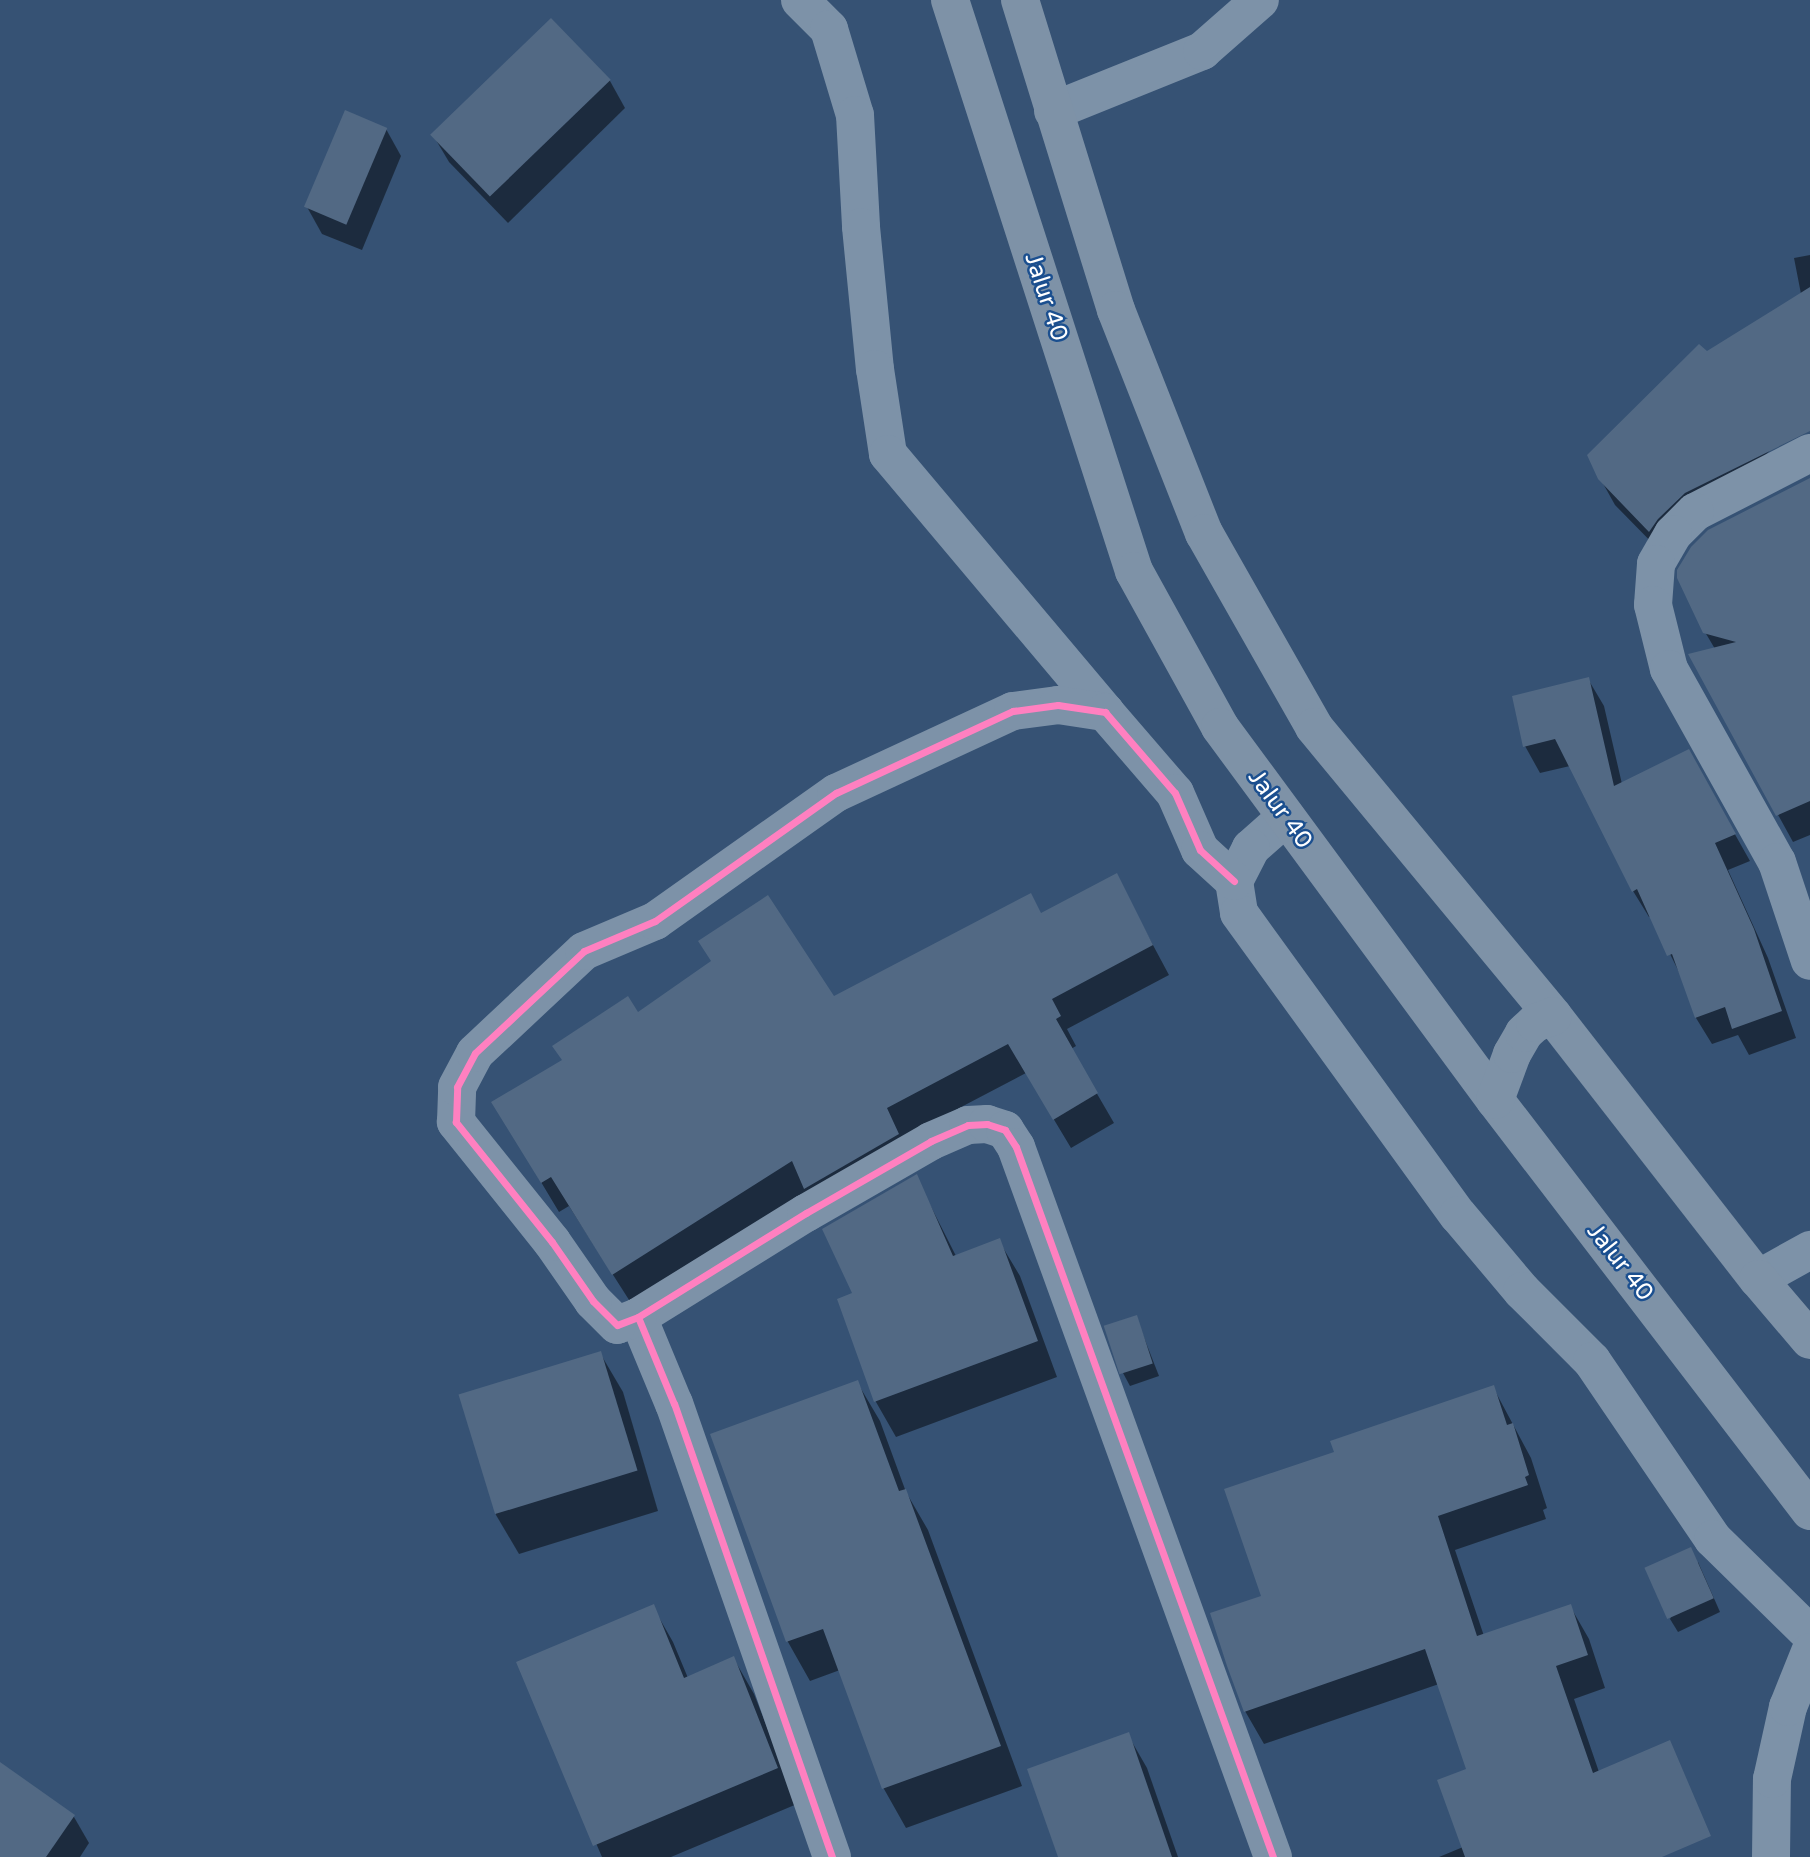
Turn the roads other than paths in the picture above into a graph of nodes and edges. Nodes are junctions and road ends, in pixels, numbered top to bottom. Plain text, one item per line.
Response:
1 (800, 0) edge
2 (950, 0) edge
3 (1020, 0) edge
4 (1260, 0) edge
5 (1053, 111) junction
6 (1810, 453) edge
7 (1105, 712) junction
8 (1286, 817) junction
9 (1234, 881) junction
10 (1810, 961) edge
11 (1553, 1016) junction
12 (1495, 1100) junction
13 (1810, 1250) edge
14 (1758, 1279) junction
15 (638, 1317) junction
16 (1810, 1340) edge
17 (1810, 1511) edge
18 (1810, 1633) edge
19 (1810, 1652) edge
20 (832, 1857) edge
21 (1273, 1857) edge
22 (1771, 1857) edge

1 - 7 street
2 - 8 highway, Jalur 40
3 - 5 highway
4 - 5 street
5 - 11 highway
6 - 10 street
7 - 9 street
7 - 15 street
8 - 9 street
8 - 12 highway, Jalur 40
9 - 18 street
11 - 12 highway
11 - 14 highway
12 - 17 highway, Jalur 40
13 - 14 street
14 - 16 highway
15 - 20 street
15 - 21 street
19 - 22 street

